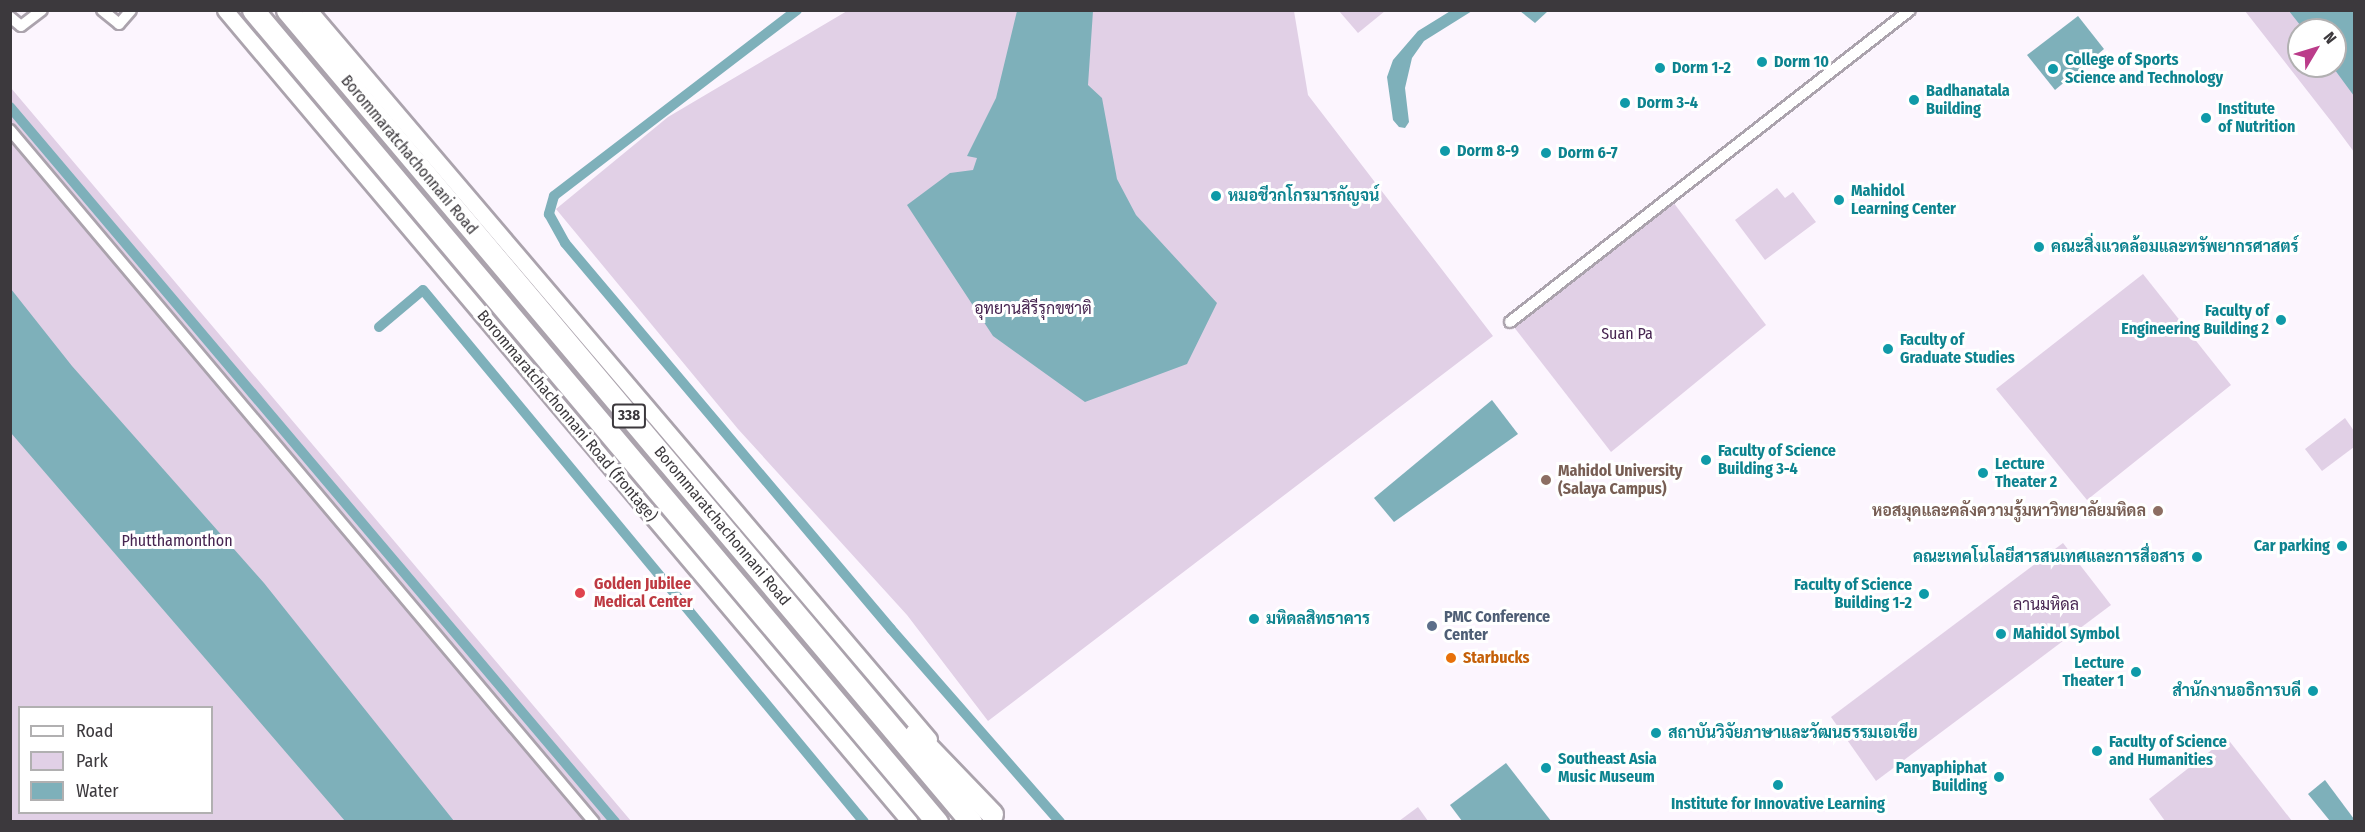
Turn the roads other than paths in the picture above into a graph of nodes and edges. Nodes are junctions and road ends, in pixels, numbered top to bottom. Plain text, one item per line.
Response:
1 (42, 10) edge
2 (102, 10) edge
3 (131, 10) edge
4 (225, 10) edge
5 (253, 10) edge
6 (287, 10) edge
7 (309, 10) edge
8 (1910, 10) edge
9 (10, 17) edge
10 (10, 130) edge
11 (1510, 322) dead end
12 (801, 618) junction
13 (996, 818) edge
14 (594, 822) edge
15 (910, 822) edge
16 (937, 822) edge
17 (971, 822) edge

1 - 9 street
2 - 3 street
4 - 15 main road, Borommaratchachonnani Road (frontage)
5 - 16 highway, Borommaratchachonnani Road / 338
6 - 12 highway, Borommaratchachonnani Road / 338
7 - 13 main road, 338
8 - 11 street
10 - 14 street
12 - 13 highway
12 - 17 highway, Borommaratchachonnani Road / 338

